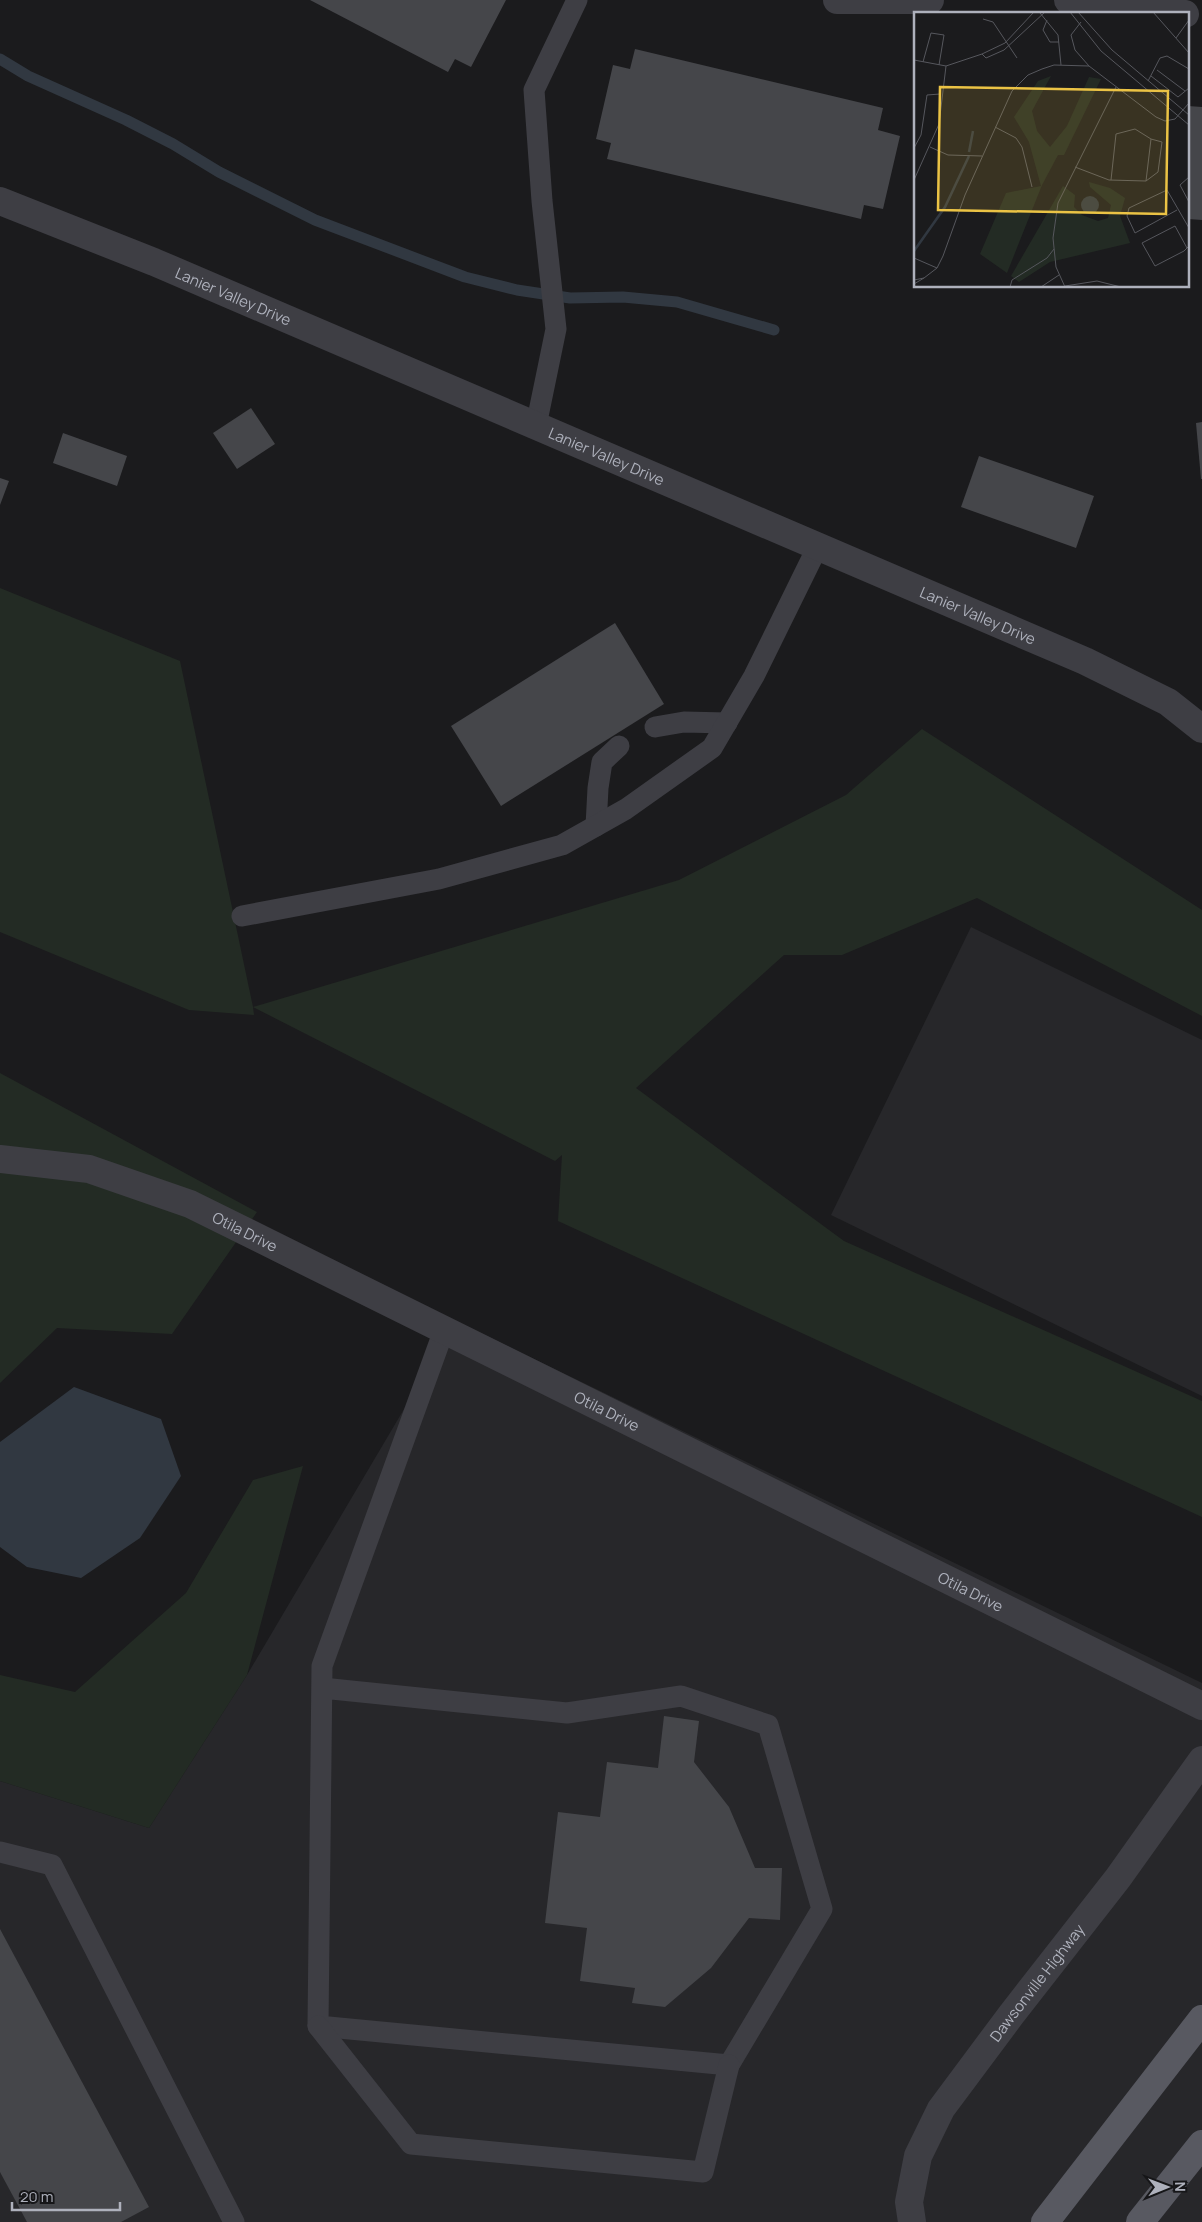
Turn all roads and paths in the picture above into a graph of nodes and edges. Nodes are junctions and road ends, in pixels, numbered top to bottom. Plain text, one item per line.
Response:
1 (577, 0) edge
2 (837, 0) edge
3 (930, 0) edge
4 (1068, 0) edge
5 (1126, 3) edge
6 (1175, 12) edge
7 (0, 201) edge
8 (536, 426) junction
9 (818, 548) junction
10 (727, 723) junction
11 (655, 728) dead end
12 (1202, 729) edge
13 (619, 746) dead end
14 (596, 826) junction
15 (242, 916) dead end
16 (0, 1159) edge
17 (444, 1330) junction
18 (322, 1688) junction
19 (1202, 1706) edge
20 (1202, 1760) edge
21 (0, 1852) edge
22 (1202, 2020) edge
23 (318, 2026) junction
24 (729, 2066) junction
25 (1202, 2144) edge
26 (234, 2222) edge
27 (912, 2222) edge
28 (1045, 2222) edge
29 (1140, 2222) edge

1 - 8 lane
2 - 3 street
4 - 5 street
5 - 6 street
7 - 8 street, Lanier Valley Drive
8 - 9 street, Lanier Valley Drive
9 - 10 lane
9 - 12 street, Lanier Valley Drive
10 - 11 lane
10 - 14 lane
13 - 14 lane
14 - 15 lane
16 - 17 street, Otila Drive
17 - 18 lane
17 - 19 street, Otila Drive
18 - 23 lane
18 - 24 lane
20 - 27 street, Dawsonville Highway
21 - 26 lane
22 - 28 main road
23 - 24 lane
23 - 24 lane
25 - 29 main road

